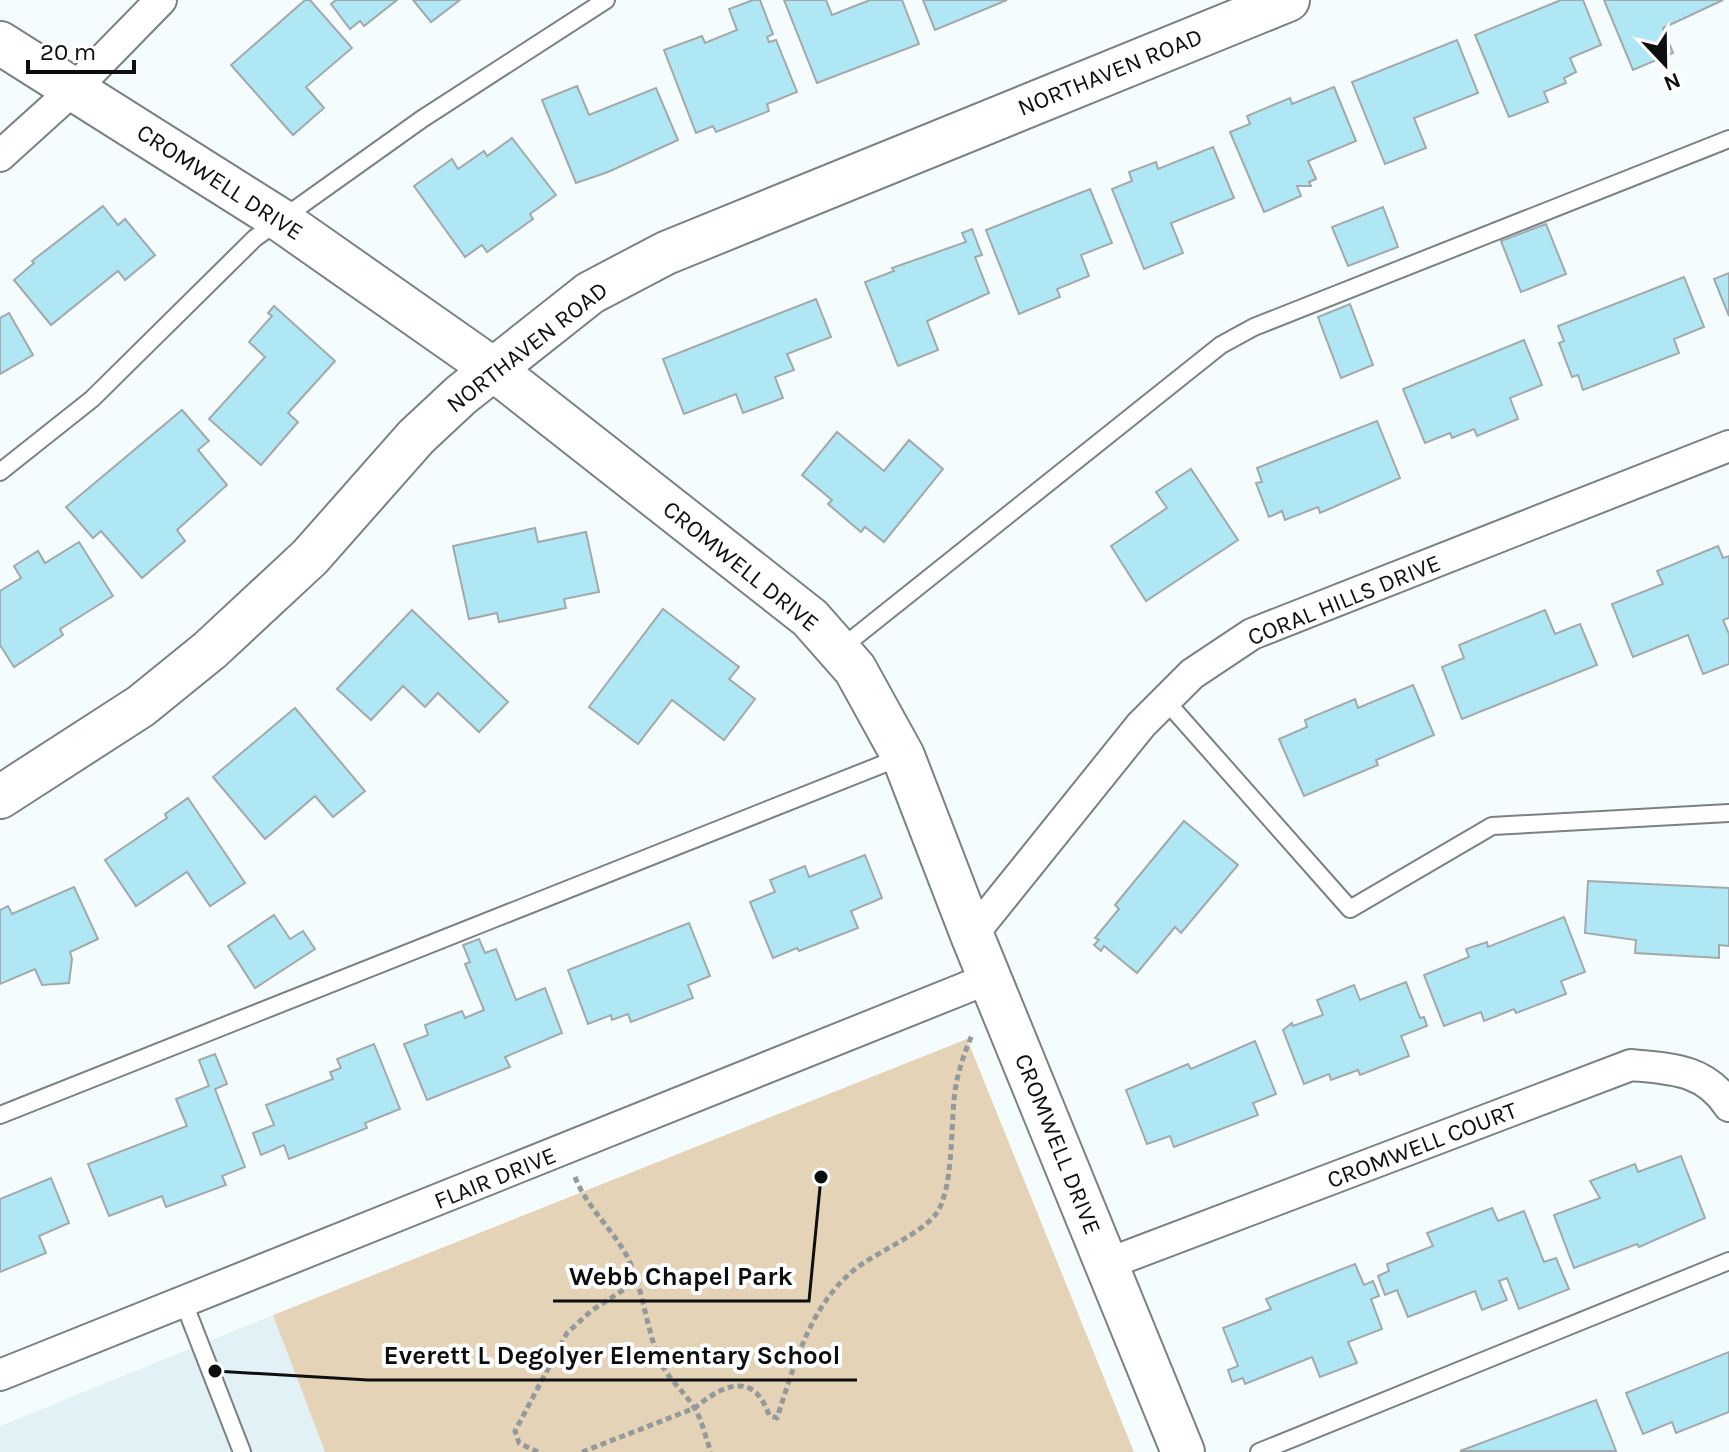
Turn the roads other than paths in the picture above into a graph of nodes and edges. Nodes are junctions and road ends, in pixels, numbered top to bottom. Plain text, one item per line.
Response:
1 (161, 0) edge
2 (606, 0) edge
3 (1288, 0) edge
4 (0, 43) edge
5 (74, 89) junction
6 (1729, 139) edge
7 (0, 156) edge
8 (279, 219) junction
9 (493, 369) junction
10 (1729, 446) edge
11 (0, 472) edge
12 (838, 650) junction
13 (1166, 701) junction
14 (903, 756) junction
15 (0, 797) edge
16 (1729, 813) edge
17 (972, 935) junction
18 (990, 978) junction
19 (1729, 1106) edge
20 (0, 1115) edge
21 (1729, 1261) edge
22 (1107, 1264) junction
23 (184, 1303) junction
24 (0, 1375) edge
25 (242, 1452) edge
26 (1183, 1452) edge
27 (1259, 1452) edge

1 - 5 street
2 - 8 lane
3 - 9 street, NORTHAVEN ROAD
4 - 5 street, CROMWELL DRIVE
5 - 7 street
5 - 8 street, CROMWELL DRIVE
6 - 12 lane
8 - 9 street, CROMWELL DRIVE
8 - 11 lane
9 - 12 street, CROMWELL DRIVE
9 - 15 street, NORTHAVEN ROAD
10 - 13 street, CORAL HILLS DRIVE
12 - 14 street, CROMWELL DRIVE
13 - 16 lane
13 - 17 street, CORAL HILLS DRIVE
14 - 17 street, CROMWELL DRIVE
14 - 20 lane
17 - 18 street, CROMWELL DRIVE
18 - 22 street, CROMWELL DRIVE
18 - 23 street, FLAIR DRIVE
19 - 22 street, CROMWELL COURT
21 - 27 lane
22 - 26 street, CROMWELL DRIVE
23 - 24 street, FLAIR DRIVE
23 - 25 lane

